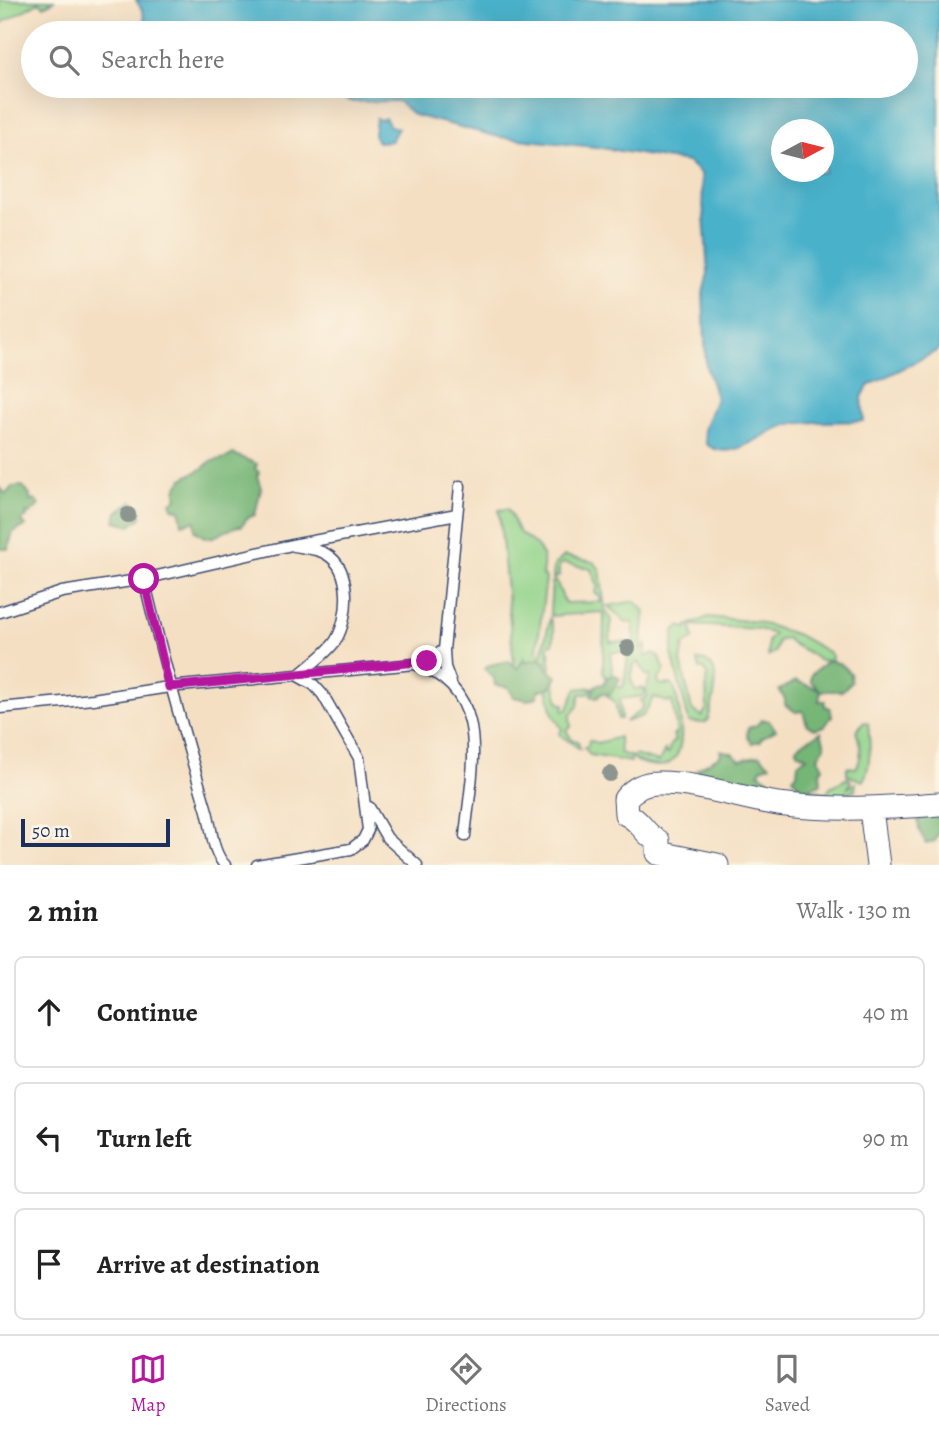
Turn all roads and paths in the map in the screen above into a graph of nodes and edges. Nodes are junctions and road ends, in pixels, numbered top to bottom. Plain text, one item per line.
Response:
1 (460, 486) dead end
2 (457, 514) junction
3 (292, 545) junction
4 (144, 579) junction
5 (0, 612) edge
6 (335, 641) junction
7 (444, 650) junction
8 (415, 664) junction
9 (321, 671) junction
10 (298, 676) junction
11 (451, 684) junction
12 (169, 687) junction
13 (323, 695) junction
14 (0, 708) edge
15 (363, 791) junction
16 (939, 804) edge
17 (870, 809) junction
18 (465, 836) dead end
19 (220, 862) edge
20 (257, 865) edge
21 (417, 865) edge
22 (717, 865) edge
23 (878, 865) edge

1 - 2 lane
2 - 3 lane
2 - 7 lane
3 - 4 lane
3 - 6 lane
4 - 5 lane
4 - 12 lane
6 - 9 lane
6 - 10 lane
7 - 8 lane
7 - 11 lane
8 - 9 lane
8 - 11 lane
9 - 10 lane
9 - 13 lane
10 - 12 lane
10 - 13 lane
11 - 18 lane
12 - 14 lane
12 - 19 lane
13 - 15 lane
15 - 20 lane
15 - 21 lane
16 - 17 street
17 - 22 street
17 - 23 street

